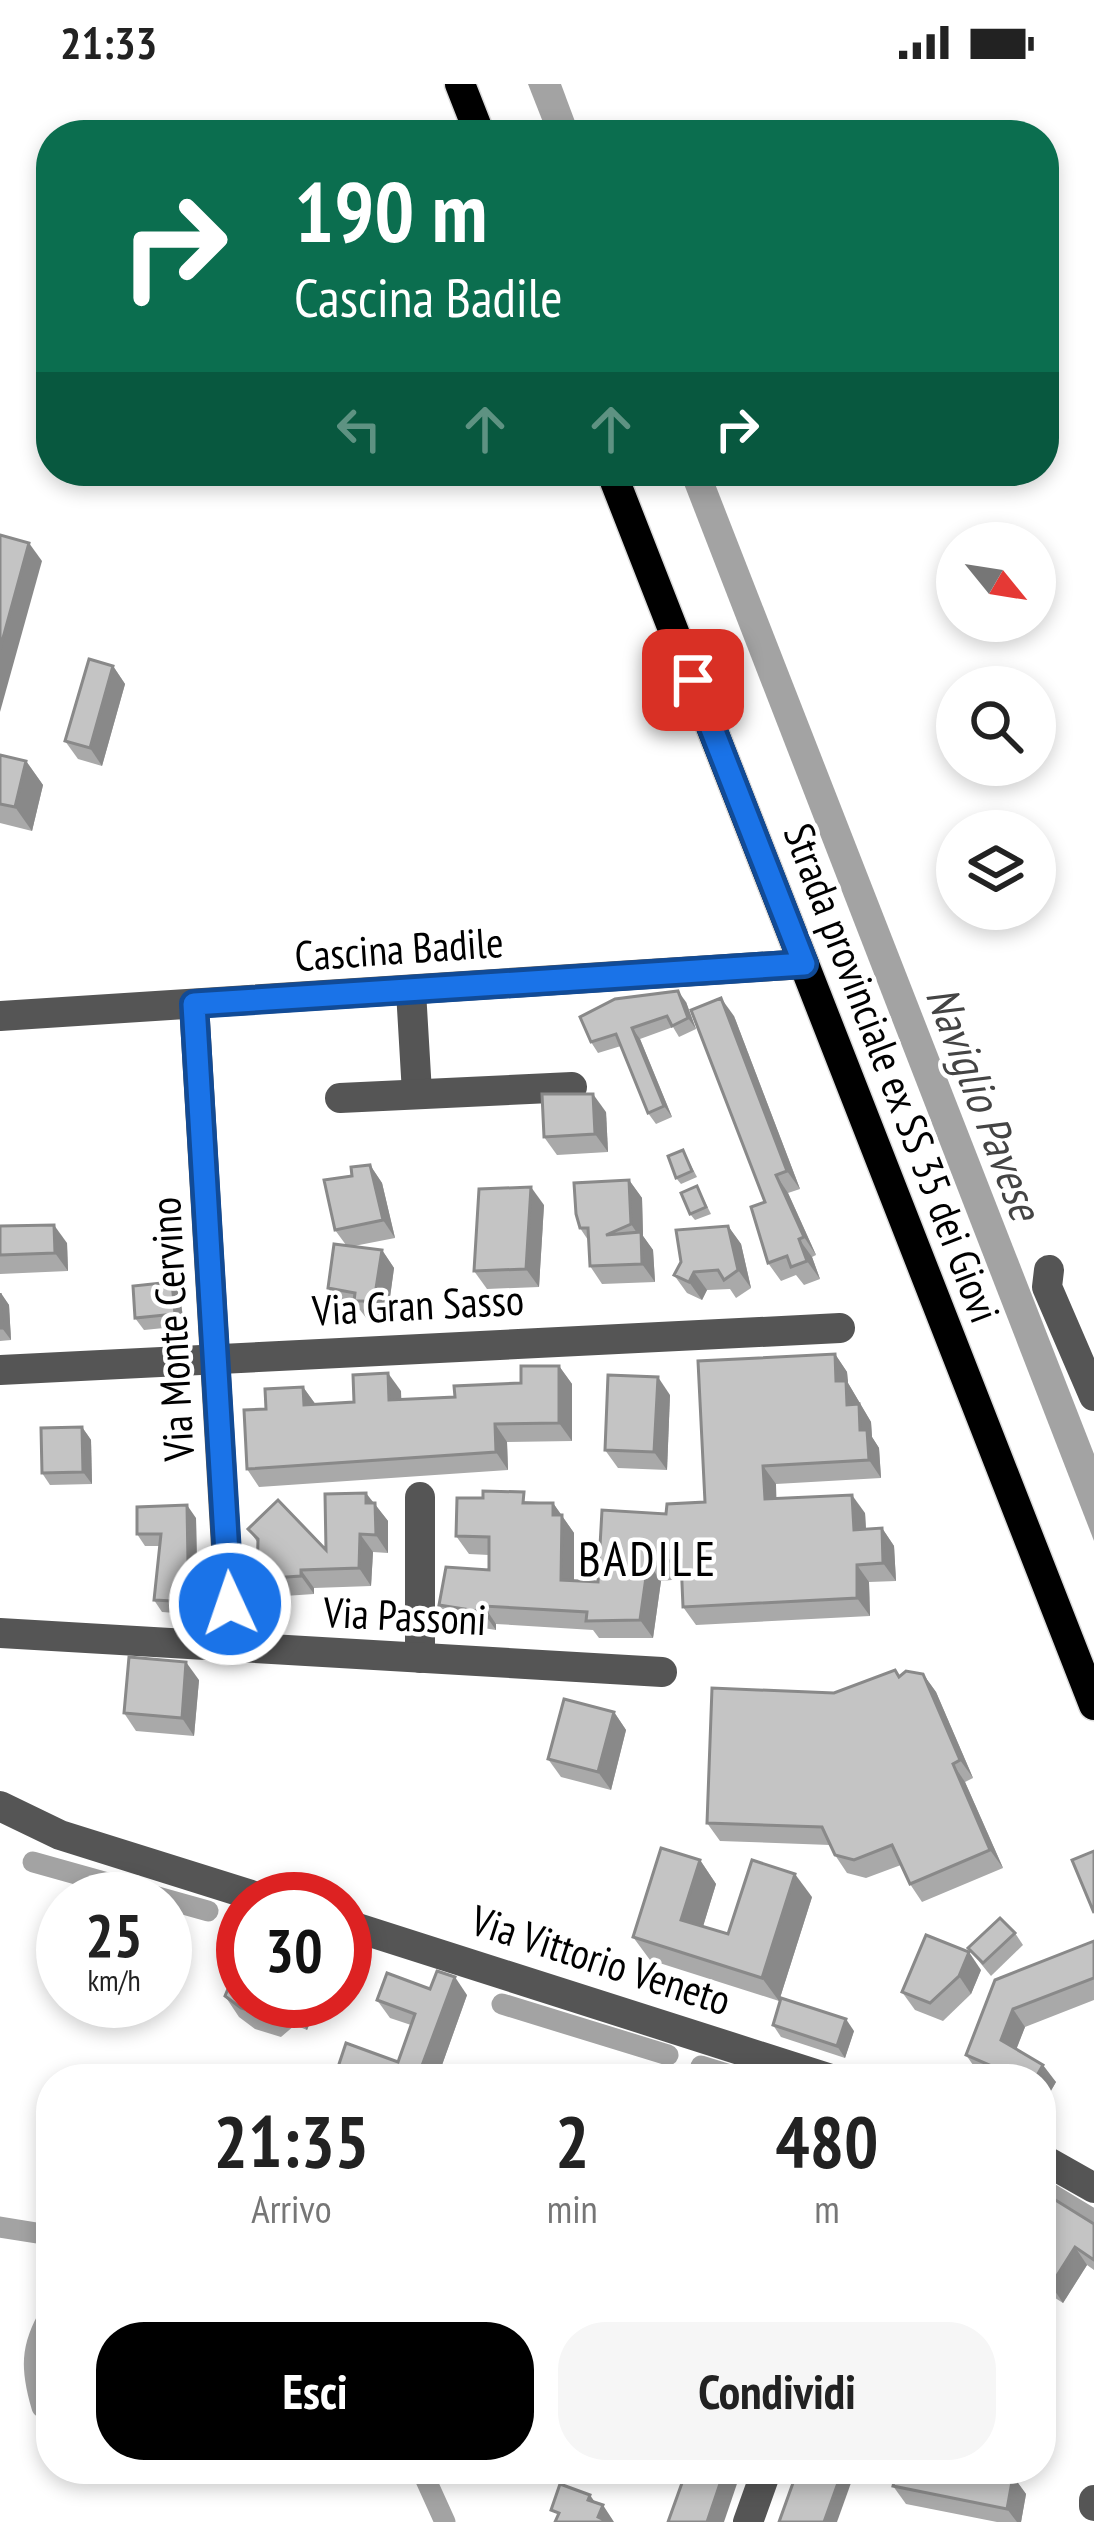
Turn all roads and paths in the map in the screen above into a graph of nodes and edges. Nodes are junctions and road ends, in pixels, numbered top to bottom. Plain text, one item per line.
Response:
1 (460, 84) edge
2 (474, 120) edge
3 (617, 486) edge
4 (804, 964) junction
5 (410, 991) junction
6 (194, 1004) junction
7 (0, 1016) edge
8 (572, 1087) dead end
9 (417, 1093) junction
10 (340, 1098) dead end
11 (1049, 1270) dead end
12 (840, 1328) dead end
13 (217, 1358) junction
14 (0, 1370) edge
15 (1094, 1396) edge
16 (420, 1497) dead end
17 (0, 1633) edge
18 (232, 1648) junction
19 (420, 1658) junction
20 (662, 1672) dead end
21 (1094, 1706) edge
22 (0, 1806) edge
23 (0, 1834) edge
24 (60, 1835) junction
25 (216, 1884) edge
26 (372, 1933) edge
27 (784, 2064) edge
28 (1056, 2166) edge
29 (1094, 2188) edge
30 (762, 2484) edge
31 (748, 2522) edge

1 - 2 main road
3 - 4 main road, Strada provinciale ex SS 35 dei Giovi
4 - 5 street, Cascina Badile
4 - 21 main road, Strada provinciale ex SS 35 dei Giovi
5 - 6 street, Cascina Badile
5 - 9 street
6 - 7 street, Cascina Badile
6 - 13 street, Via Monte Cervino
8 - 9 street
9 - 10 street
11 - 15 street
12 - 13 street, Via Gran Sasso
13 - 14 street, Via Gran Sasso
13 - 18 street, Via Monte Cervino
16 - 19 street
17 - 18 street, Via Passoni
18 - 19 street, Via Passoni
19 - 20 street, Via Passoni
22 - 24 street
23 - 24 street
24 - 25 street
26 - 27 street, Via Vittorio Veneto
28 - 29 street
30 - 31 street

